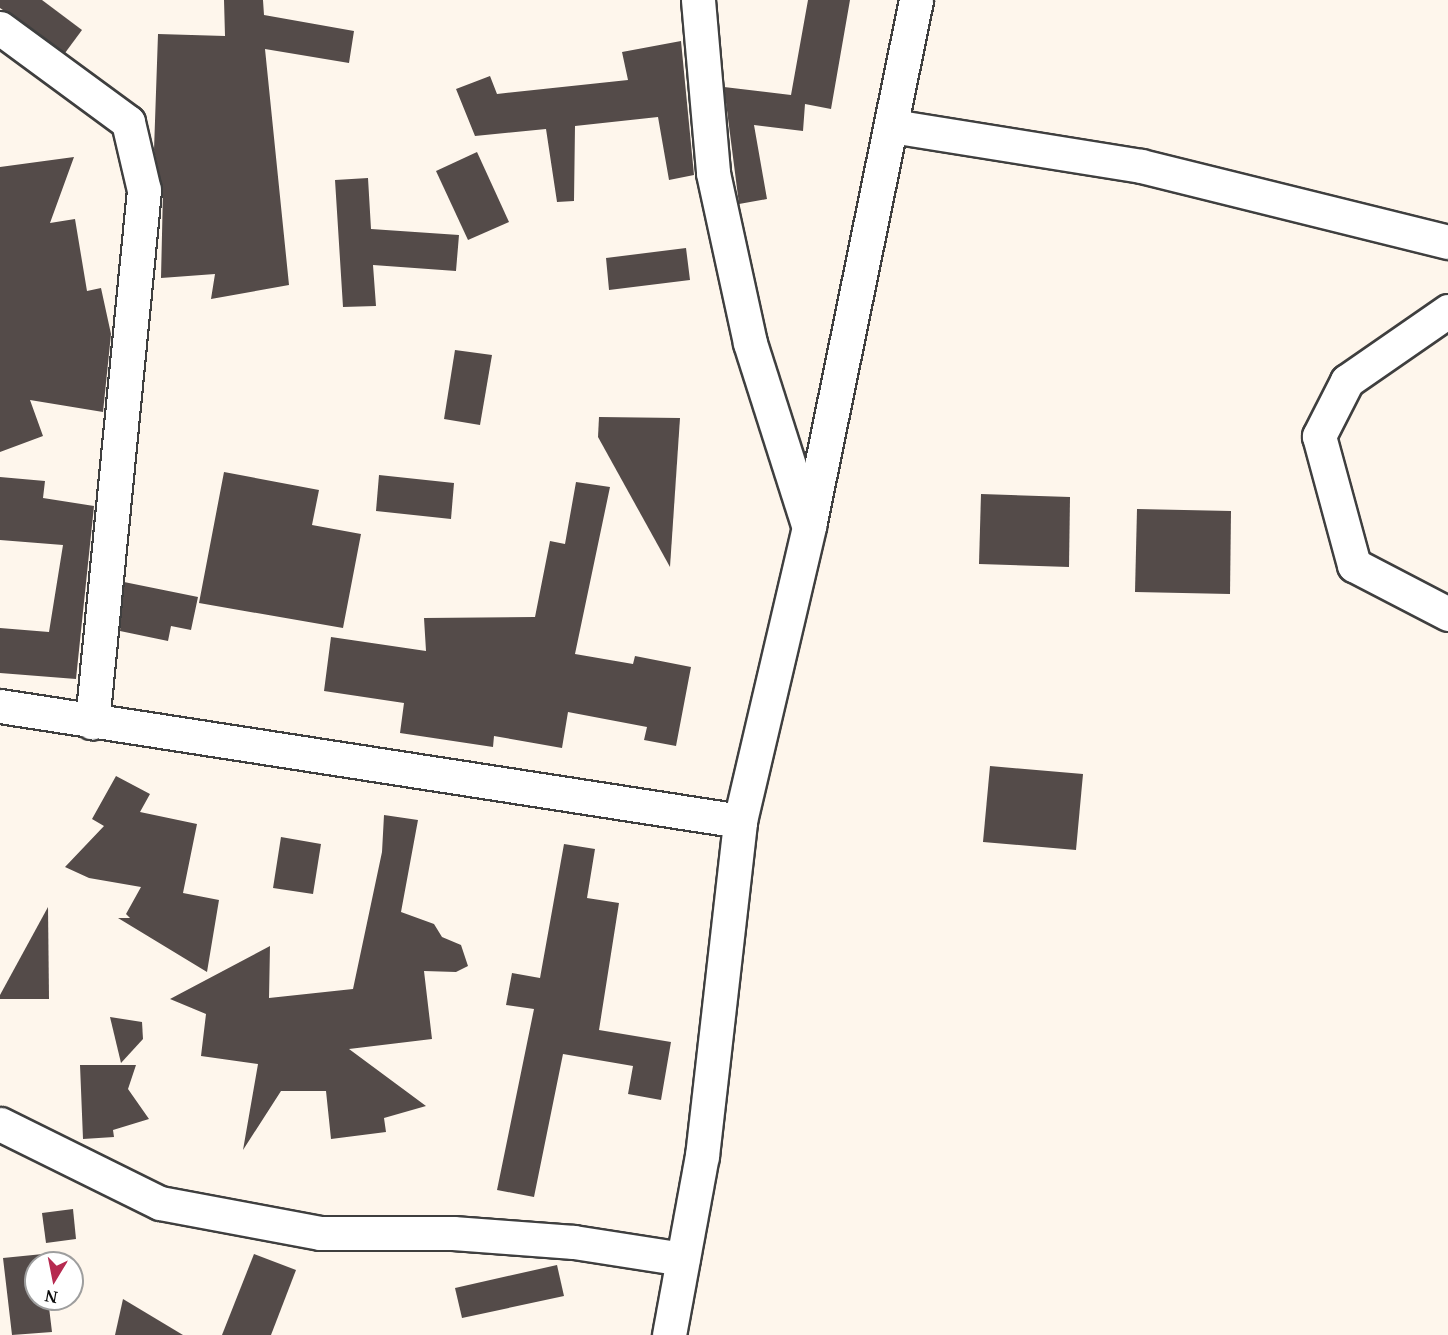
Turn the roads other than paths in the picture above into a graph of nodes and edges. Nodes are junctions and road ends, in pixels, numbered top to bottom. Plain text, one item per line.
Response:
1 (698, 0) edge
2 (916, 0) edge
3 (0, 28) edge
4 (892, 126) junction
5 (1448, 242) edge
6 (1448, 311) edge
7 (809, 526) junction
8 (1448, 614) edge
9 (0, 706) edge
10 (92, 722) junction
11 (740, 821) junction
12 (0, 1124) edge
13 (683, 1259) junction
14 (669, 1335) edge

1 - 7 street
2 - 4 street
3 - 10 street
4 - 5 street
4 - 7 street
6 - 8 street
7 - 11 street
9 - 10 street
10 - 11 street
11 - 13 street
12 - 13 street
13 - 14 street

